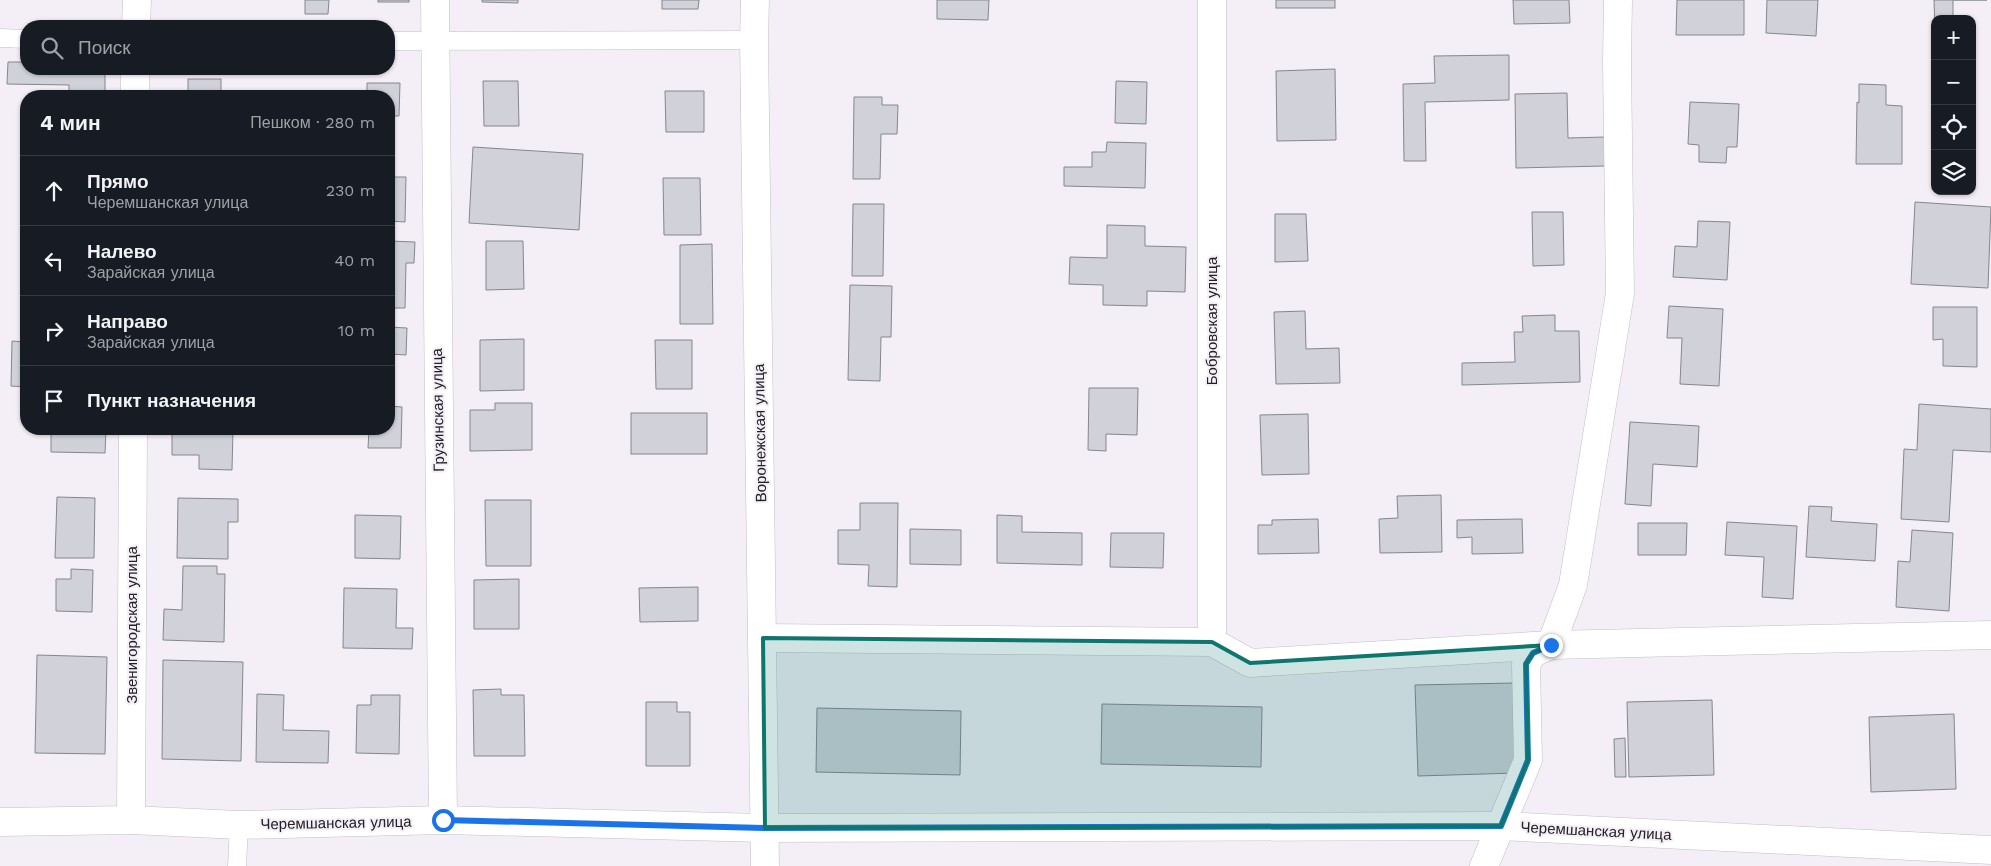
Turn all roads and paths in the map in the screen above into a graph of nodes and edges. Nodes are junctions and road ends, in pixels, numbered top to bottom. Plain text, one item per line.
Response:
1 (137, 0) edge
2 (435, 0) edge
3 (755, 0) edge
4 (1212, 0) edge
5 (1618, 0) edge
6 (136, 20) edge
7 (0, 38) edge
8 (20, 39) edge
9 (754, 40) junction
10 (395, 41) edge
11 (434, 41) junction
12 (135, 75) edge
13 (135, 90) edge
14 (133, 435) edge
15 (1991, 635) edge
16 (763, 638) junction
17 (1212, 642) junction
18 (1551, 645) junction
19 (131, 820) junction
20 (443, 820) junction
21 (0, 822) edge
22 (239, 825) junction
23 (1501, 826) junction
24 (765, 828) junction
25 (1991, 850) edge
26 (237, 866) edge
27 (765, 866) edge
28 (1484, 866) edge

1 - 6 street
2 - 11 street, Грузинская улица
3 - 9 street, Воронежская улица
4 - 17 street, Бобровская улица
5 - 18 street
7 - 8 lane
9 - 11 lane
9 - 16 street, Воронежская улица
10 - 11 lane
11 - 20 street, Грузинская улица
12 - 13 street
14 - 19 street, Звенигородская улица
15 - 18 street
16 - 17 street
16 - 24 street, Воронежская улица
17 - 18 street
18 - 23 street
19 - 21 street, Черемшанская улица
19 - 22 street, Черемшанская улица
20 - 22 street, Черемшанская улица
20 - 24 street, Черемшанская улица
22 - 26 lane
23 - 24 street, Черемшанская улица
23 - 25 street, Черемшанская улица
23 - 28 street
24 - 27 street, Воронежская улица

